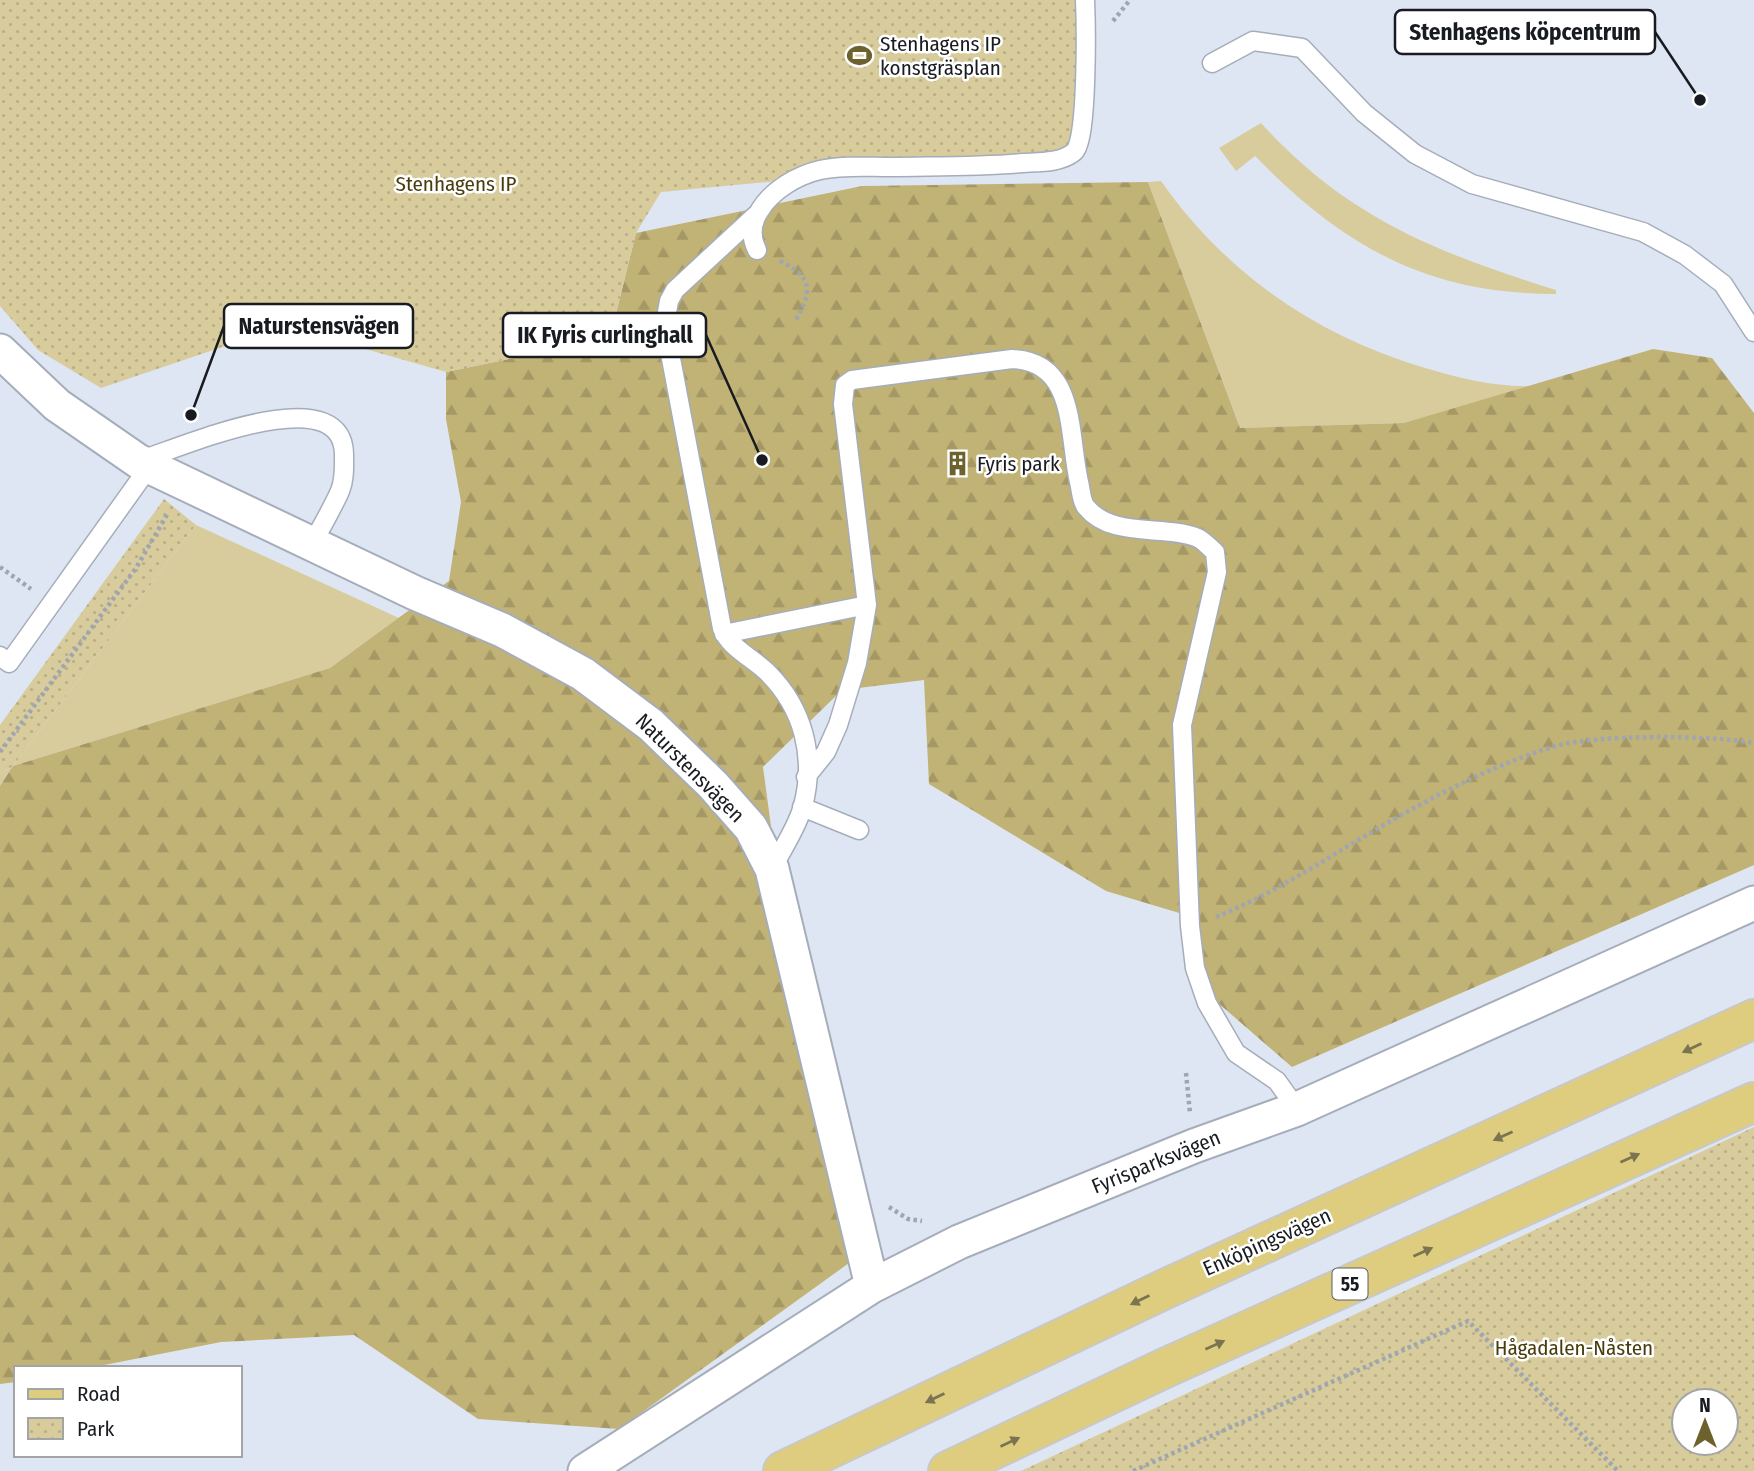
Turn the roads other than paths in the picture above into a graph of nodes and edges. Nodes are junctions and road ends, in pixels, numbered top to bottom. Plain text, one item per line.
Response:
1 (1085, 0) edge
2 (1212, 63) dead end
3 (757, 215) junction
4 (757, 250) road end
5 (1754, 332) edge
6 (0, 351) edge
7 (143, 464) junction
8 (312, 544) junction
9 (867, 606) junction
10 (724, 634) junction
11 (0, 656) edge
12 (806, 777) junction
13 (802, 807) junction
14 (859, 830) dead end
15 (772, 869) junction
16 (1754, 903) edge
17 (1754, 1018) edge
18 (1754, 1102) edge
19 (1297, 1109) junction
20 (872, 1286) junction
21 (584, 1471) edge
22 (783, 1471) edge
23 (948, 1471) edge

1 - 3 lane
2 - 5 lane
3 - 4 lane
3 - 10 lane
6 - 7 street, Naturstensvägen
7 - 8 street, Naturstensvägen
7 - 8 lane
7 - 11 lane
8 - 15 street, Naturstensvägen
9 - 10 lane
9 - 12 lane
9 - 19 lane
10 - 12 lane
12 - 13 lane
13 - 14 lane
13 - 15 lane
15 - 20 street, Naturstensvägen
16 - 19 street, Fyrisparksvägen
17 -> 22 main road, Enköpingsvägen
23 -> 18 main road, 55
19 - 20 street, Fyrisparksvägen
20 - 21 street, Fyrisparksvägen

